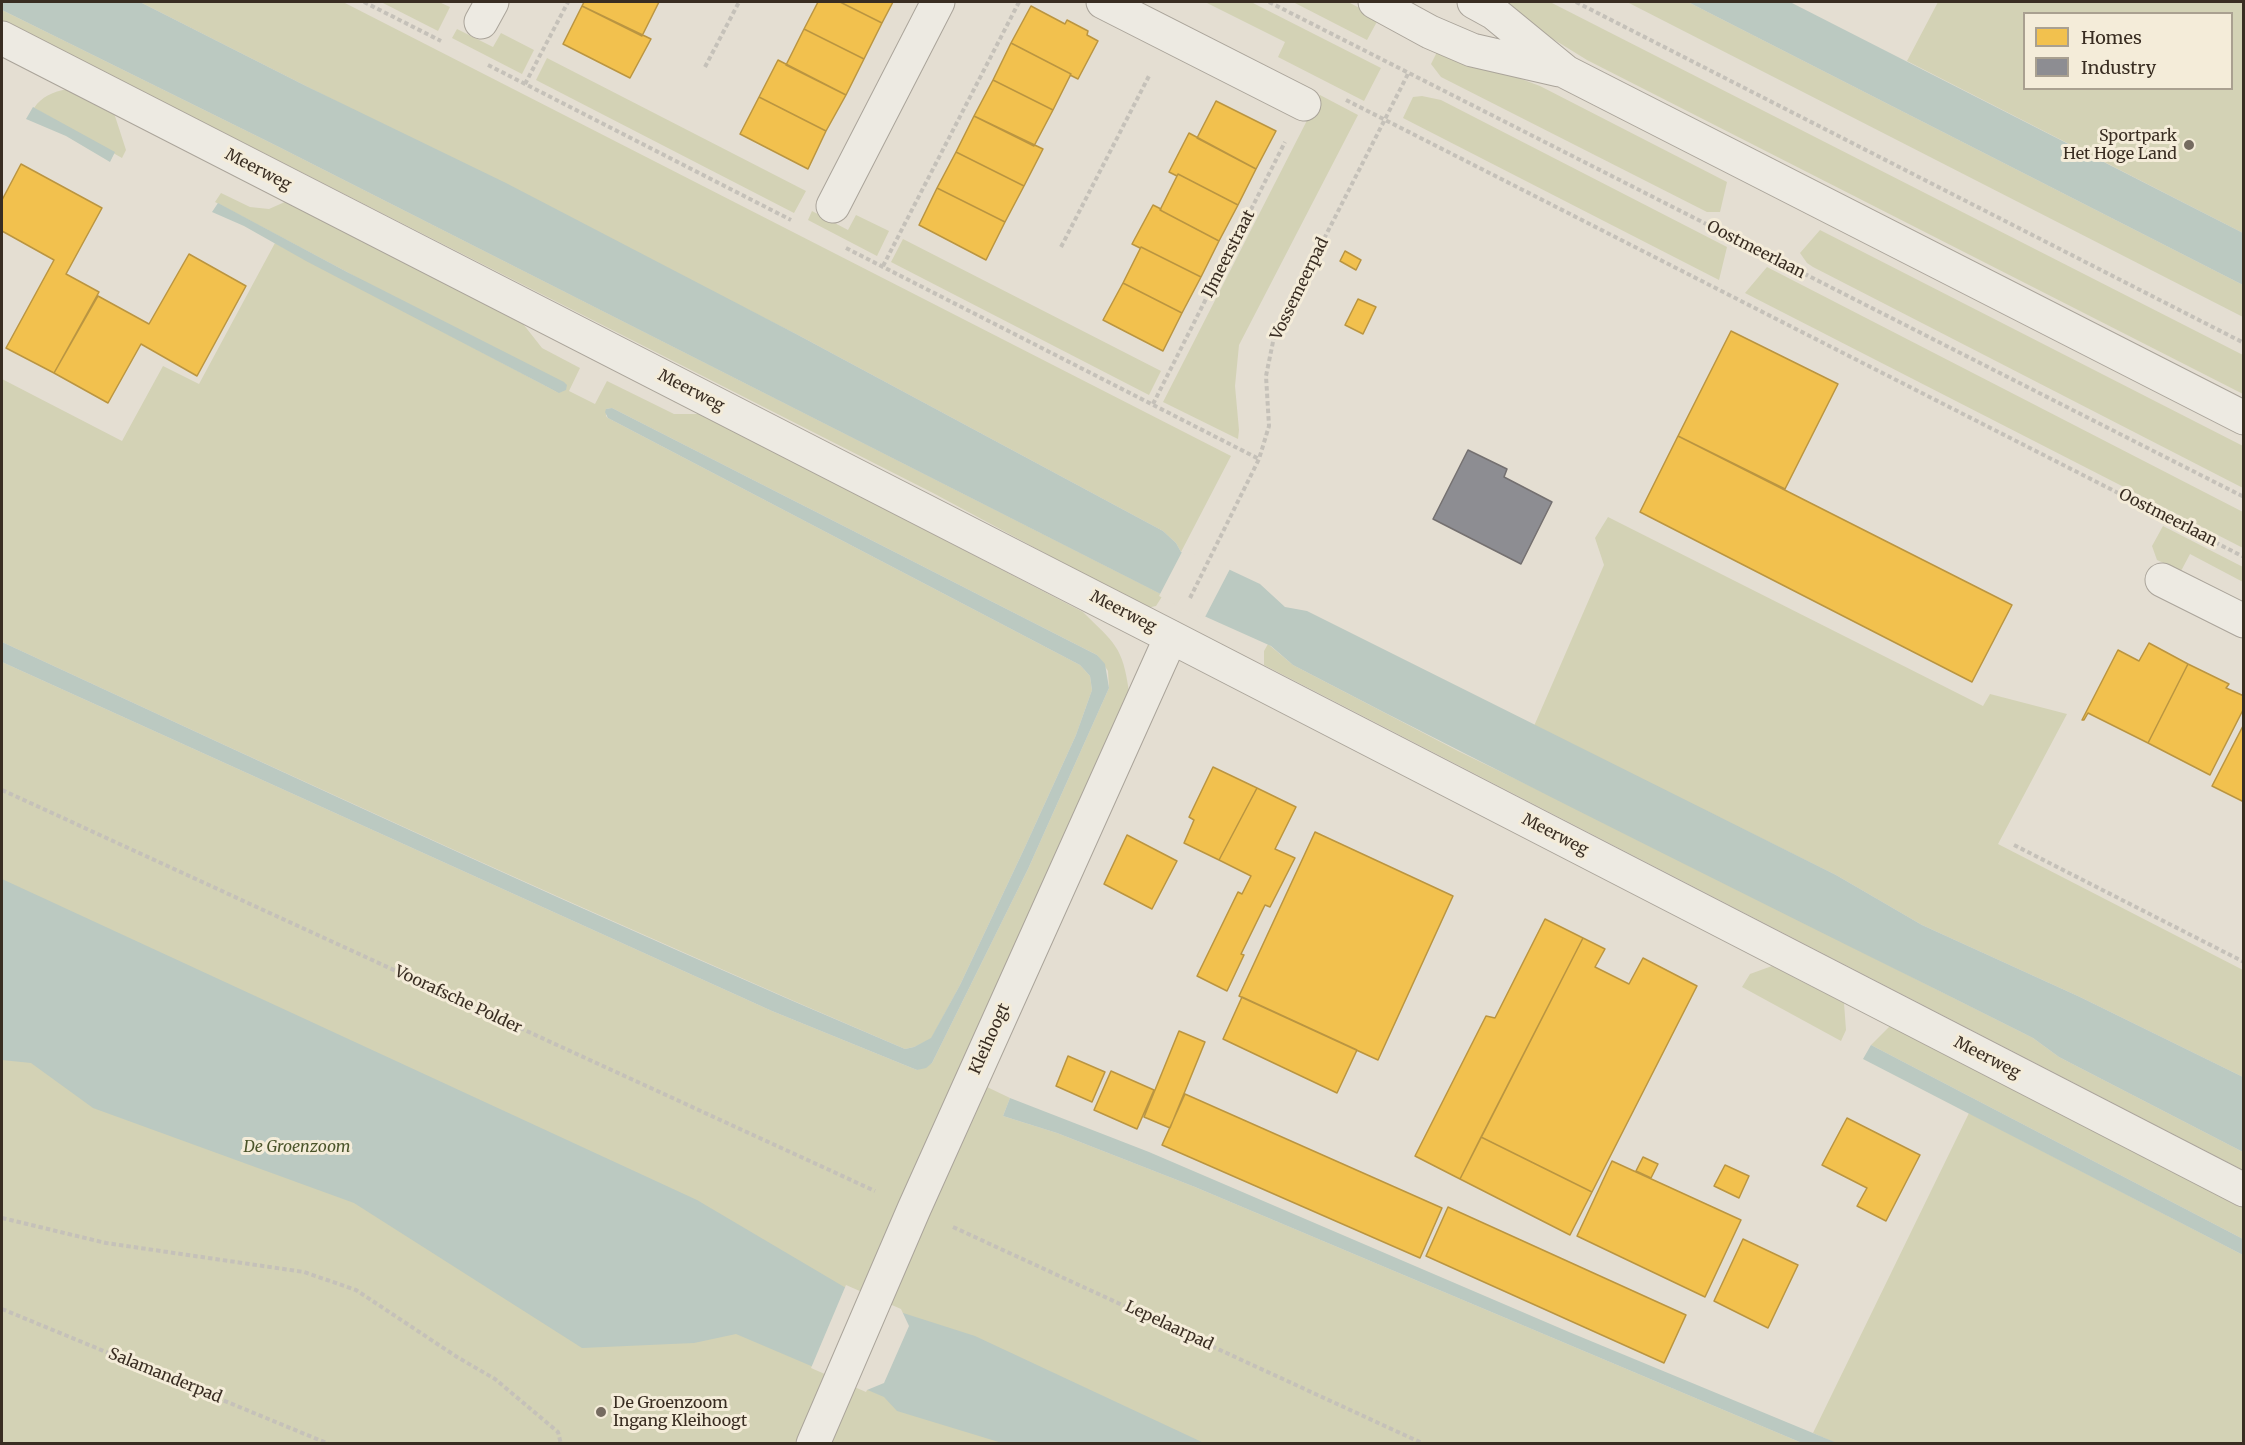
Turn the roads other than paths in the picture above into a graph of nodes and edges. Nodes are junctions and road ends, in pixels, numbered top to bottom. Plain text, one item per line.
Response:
1 (938, 2) edge
2 (1103, 2) edge
3 (1375, 2) edge
4 (1474, 2) edge
5 (2, 38) edge
6 (1566, 72) junction
7 (1304, 104) road end
8 (834, 206) dead end
9 (2244, 418) edge
10 (2162, 580) dead end
11 (2244, 621) edge
12 (1171, 637) junction
13 (2244, 1190) edge
14 (818, 1433) edge

1 - 8 street
2 - 7 street
3 - 6 street
4 - 6 street
5 - 12 street, Meerweg
6 - 9 street
10 - 11 street
12 - 13 street, Meerweg
12 - 14 street, Kleihoogt

